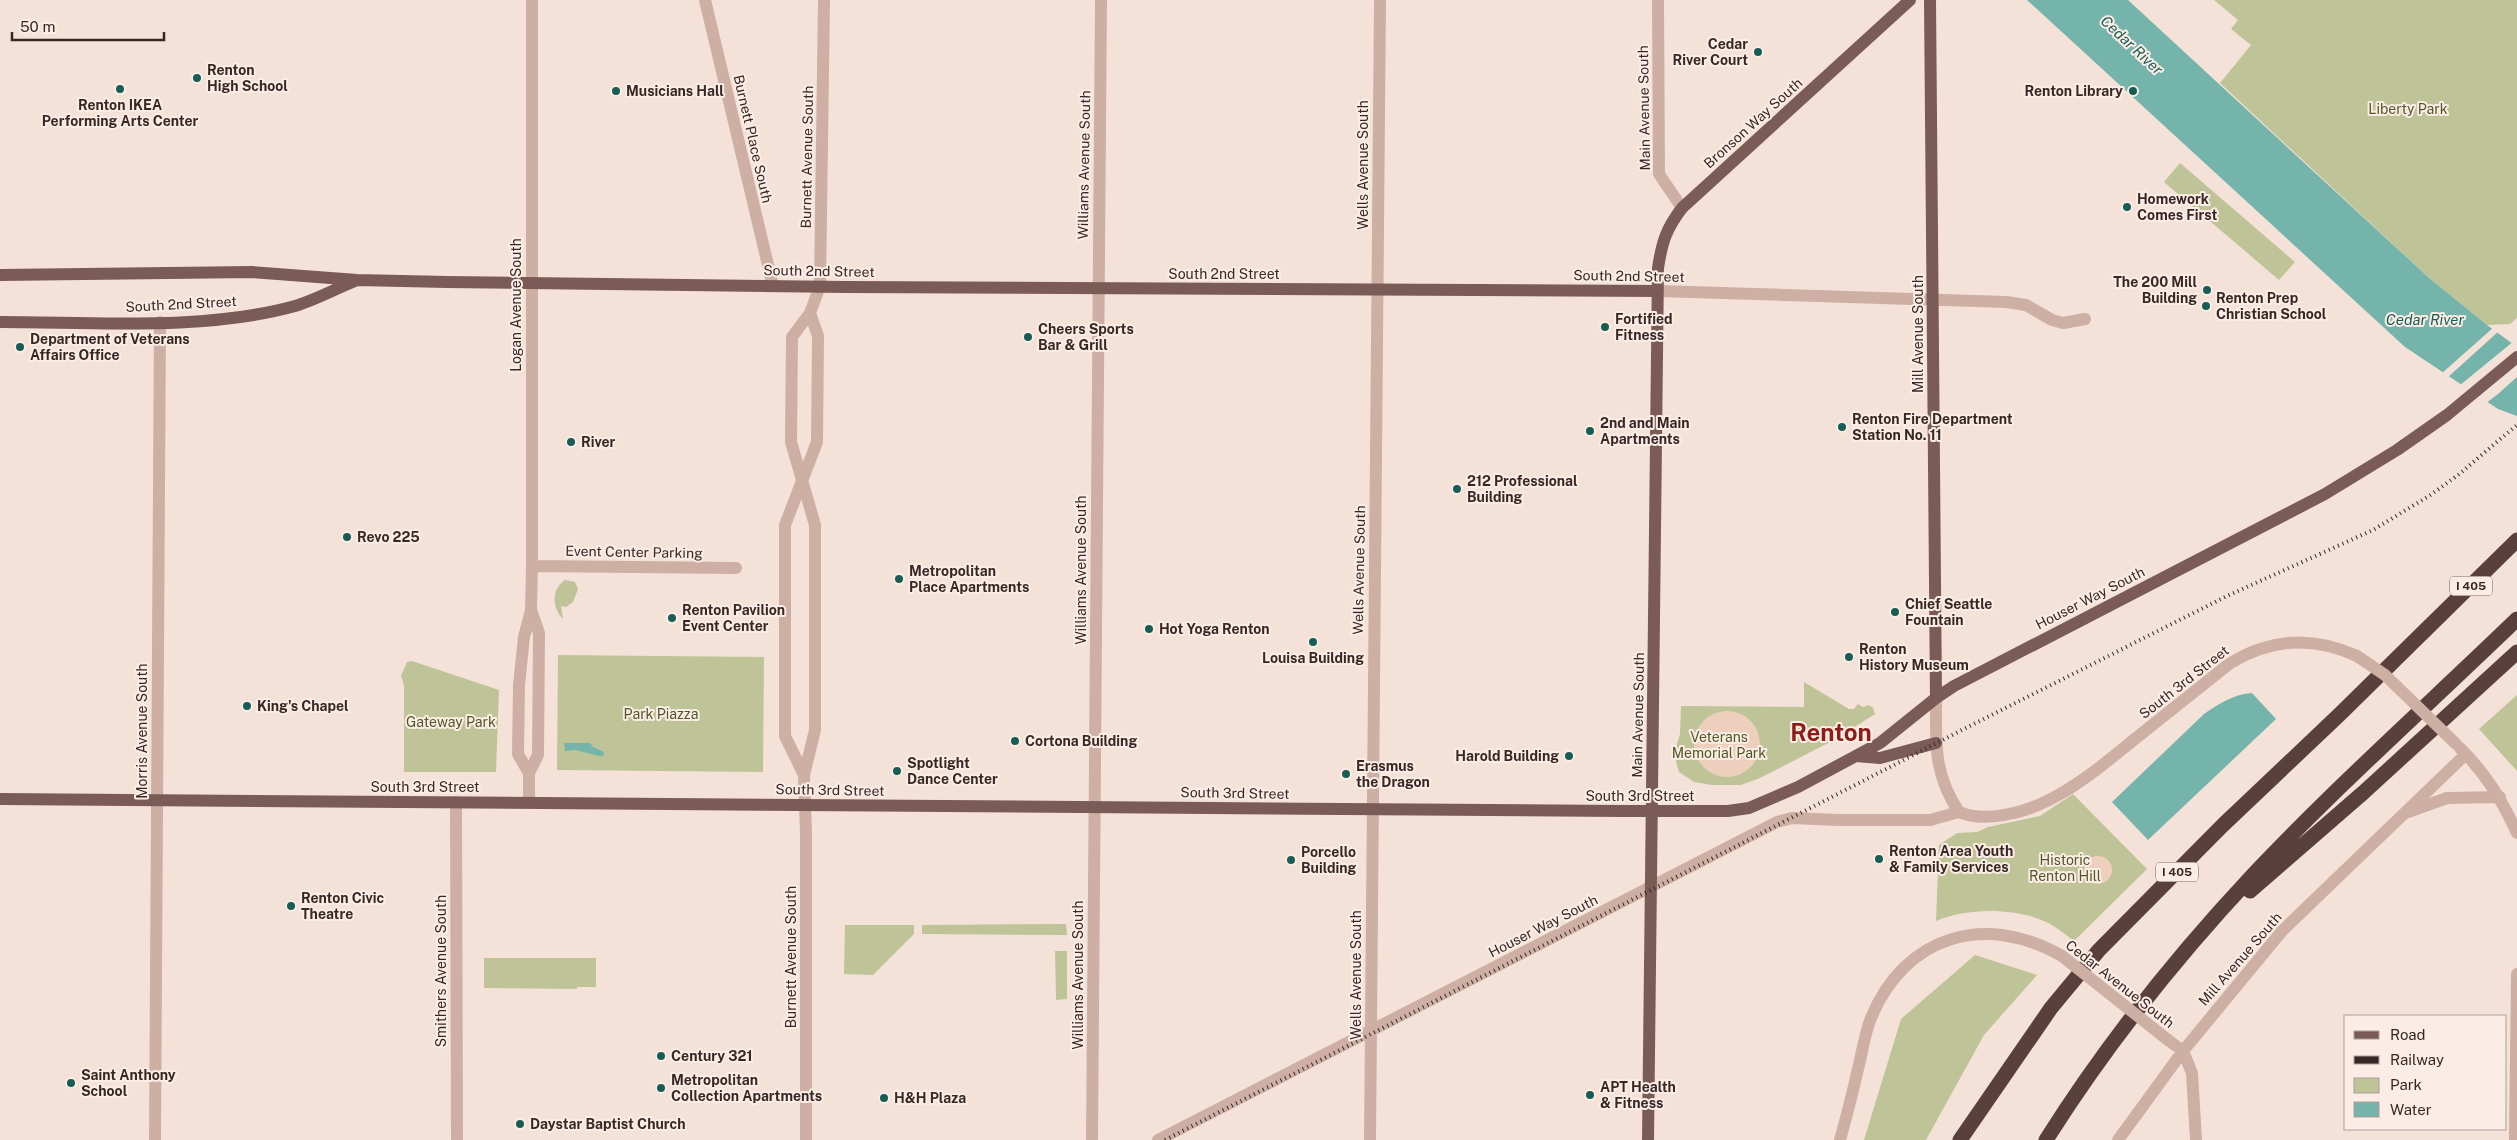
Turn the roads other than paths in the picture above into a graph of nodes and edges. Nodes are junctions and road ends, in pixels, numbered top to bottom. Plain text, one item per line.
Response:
1 (532, 0) edge
2 (705, 0) edge
3 (824, 0) edge
4 (1101, 0) edge
5 (1380, 0) edge
6 (1658, 0) edge
7 (1910, 0) edge
8 (1930, 0) edge
9 (1682, 208) junction
10 (0, 275) edge
11 (357, 280) junction
12 (531, 283) junction
13 (773, 286) junction
14 (820, 286) junction
15 (1099, 288) junction
16 (1378, 290) junction
17 (1658, 291) junction
18 (1933, 299) junction
19 (810, 312) junction
20 (2085, 319) dead end
21 (0, 322) edge
22 (160, 322) junction
23 (2517, 357) edge
24 (803, 483) junction
25 (2517, 540) edge
26 (532, 566) junction
27 (736, 568) dead end
28 (531, 610) junction
29 (2517, 619) edge
30 (2517, 652) edge
31 (1936, 698) junction
32 (1936, 744) junction
33 (2466, 754) junction
34 (1856, 756) junction
35 (529, 773) junction
36 (804, 775) junction
37 (2500, 796) junction
38 (0, 799) edge
39 (157, 800) junction
40 (456, 802) junction
41 (529, 802) junction
42 (805, 805) junction
43 (1095, 807) junction
44 (1749, 808) joint
45 (1372, 809) junction
46 (1652, 811) junction
47 (1959, 812) junction
48 (2403, 814) junction
49 (2517, 833) edge
50 (1651, 888) junction
51 (2200, 934) junction
52 (2517, 974) edge
53 (1370, 1031) junction
54 (2183, 1051) junction
55 (155, 1140) edge
56 (457, 1140) edge
57 (806, 1140) edge
58 (1092, 1140) edge
59 (1158, 1140) edge
60 (1370, 1140) edge
61 (1648, 1140) edge
62 (1840, 1140) edge
63 (1960, 1140) edge
64 (2046, 1140) edge
65 (2118, 1140) edge
66 (2196, 1140) edge
67 (2515, 1140) edge

1 - 12 street, Logan Avenue South
2 - 13 street, Burnett Place South
3 - 14 street, Burnett Avenue South
4 - 15 street, Williams Avenue South
5 - 16 street, Wells Avenue South
6 - 9 street, Main Avenue South
7 - 9 main road, Bronson Way South
8 - 18 main road, Mill Avenue South
9 - 17 main road, Bronson Way South
10 - 11 main road, South 2nd Street
11 - 12 main road, South 2nd Street
11 - 22 main road, South 2nd Street
12 - 13 main road, South 2nd Street
12 - 26 street, Logan Avenue South
13 - 14 main road, South 2nd Street
14 - 15 main road, South 2nd Street
14 - 19 street, Burnett Avenue South
15 - 16 main road, South 2nd Street
15 - 43 street, Williams Avenue South
16 - 17 main road, South 2nd Street
16 - 45 street, Wells Avenue South
17 - 18 street, South 2nd Street
17 - 46 main road, Main Avenue South
18 - 20 street, South 2nd Street
18 - 31 main road, Mill Avenue South
19 - 24 street, Burnett Avenue South
19 - 24 street, Burnett Avenue South
21 - 22 main road, South 2nd Street
22 - 39 street, Morris Avenue South
23 - 31 main road, Houser Way South
24 - 36 street, Burnett Avenue South
24 - 36 street, Burnett Avenue South
25 - 63 highway, I 405
26 - 27 street, Event Center Parking
26 - 28 street, Logan Avenue South
28 - 35 street, Logan Avenue South
28 - 35 street, Logan Avenue South
29 - 51 highway
30 - 51 highway
31 - 32 street, Mill Avenue South
31 - 34 main road, Houser Way South
32 - 34 main road
32 - 47 street, Mill Avenue South
33 - 37 street, South 3rd Street
33 - 47 street, South 3rd Street, bridge
33 - 48 street, Mill Avenue South
34 - 44 main road, Houser Way South
35 - 41 street, Logan Avenue South
36 - 42 street, Burnett Avenue South
37 - 48 street, Mill Avenue South
37 - 49 street, South 3rd Street
38 - 39 main road, South 3rd Street
39 - 40 main road, South 3rd Street
39 - 55 street, Morris Avenue South
40 - 41 main road, South 3rd Street
40 - 56 street, Smithers Avenue South
41 - 42 main road, South 3rd Street
42 - 43 main road, South 3rd Street
42 - 57 street, Burnett Avenue South
43 - 45 main road, South 3rd Street
43 - 58 street, Williams Avenue South
44 - 46 main road, South 3rd Street
45 - 46 main road, South 3rd Street
45 - 53 street, Wells Avenue South
46 - 50 main road, Main Avenue South
47 - 50 street, Houser Way South
48 - 54 street, Mill Avenue South
50 - 53 street, Houser Way South
50 - 61 main road, Main Avenue South
51 - 64 highway
52 - 67 street
53 - 59 street, Houser Way South
53 - 60 street, Wells Avenue South
54 - 62 street, Cedar Avenue South, bridge
54 - 65 street, Mill Avenue South
54 - 66 street

